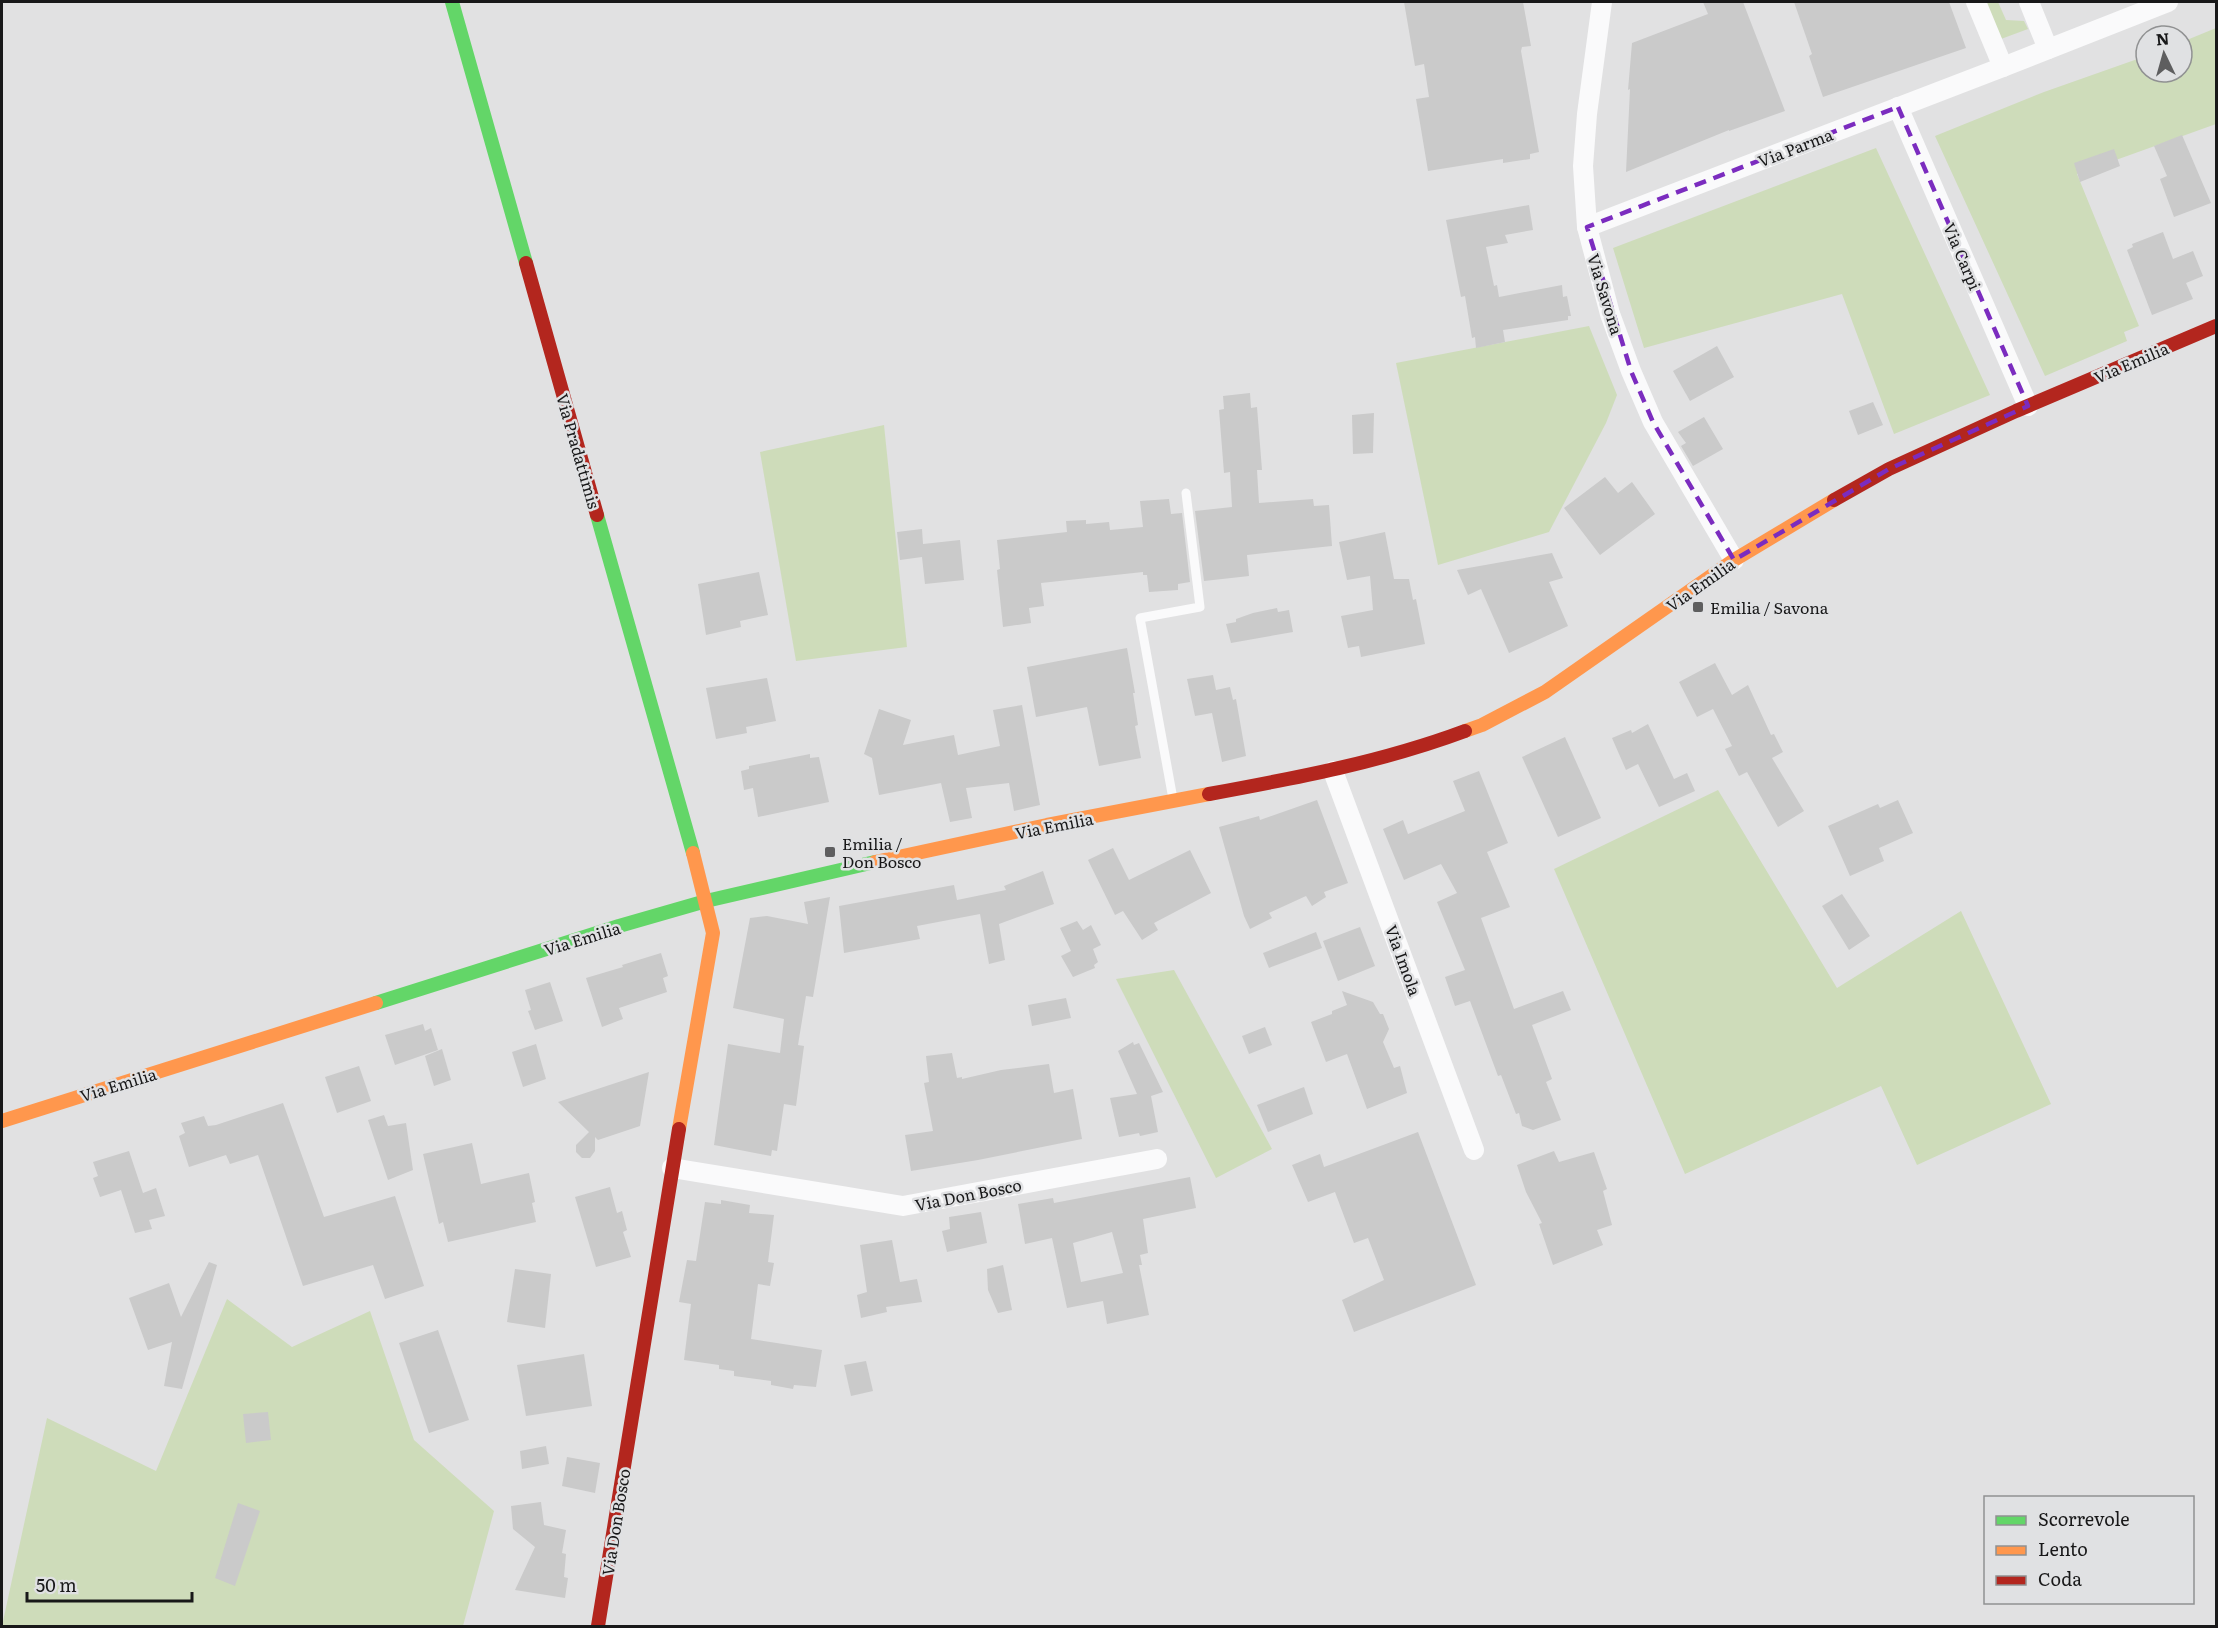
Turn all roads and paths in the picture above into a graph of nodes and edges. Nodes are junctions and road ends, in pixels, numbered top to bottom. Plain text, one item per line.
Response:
1 (452, 2) edge
2 (1602, 2) edge
3 (1977, 2) edge
4 (2029, 2) edge
5 (2168, 2) edge
6 (2048, 49) junction
7 (2003, 67) junction
8 (1898, 107) junction
9 (1587, 227) junction
10 (2217, 326) edge
11 (2028, 406) junction
12 (1186, 493) dead end
13 (1734, 560) junction
14 (1333, 771) junction
15 (1174, 802) junction
16 (706, 901) junction
17 (2, 1121) edge
18 (1474, 1150) dead end
19 (1157, 1159) dead end
20 (672, 1168) junction
21 (598, 1626) edge

1 - 16 street, Via Pradattimis
2 - 9 street, Via Savona
3 - 7 street
4 - 6 street
5 - 6 street, Via Parma
6 - 7 street, Via Parma
7 - 8 street, Via Parma
8 - 9 street, Via Parma
8 - 11 street, Via Carpi
9 - 13 street, Via Savona
10 - 11 street, Via Emilia
11 - 13 street, Via Emilia
12 - 15 lane
13 - 14 street, Via Emilia
14 - 15 street, Via Emilia
14 - 18 street, Via Imola
15 - 16 street, Via Emilia
16 - 17 street, Via Emilia
16 - 20 street, Via Don Bosco
19 - 20 street, Via Don Bosco
20 - 21 street, Via Don Bosco

